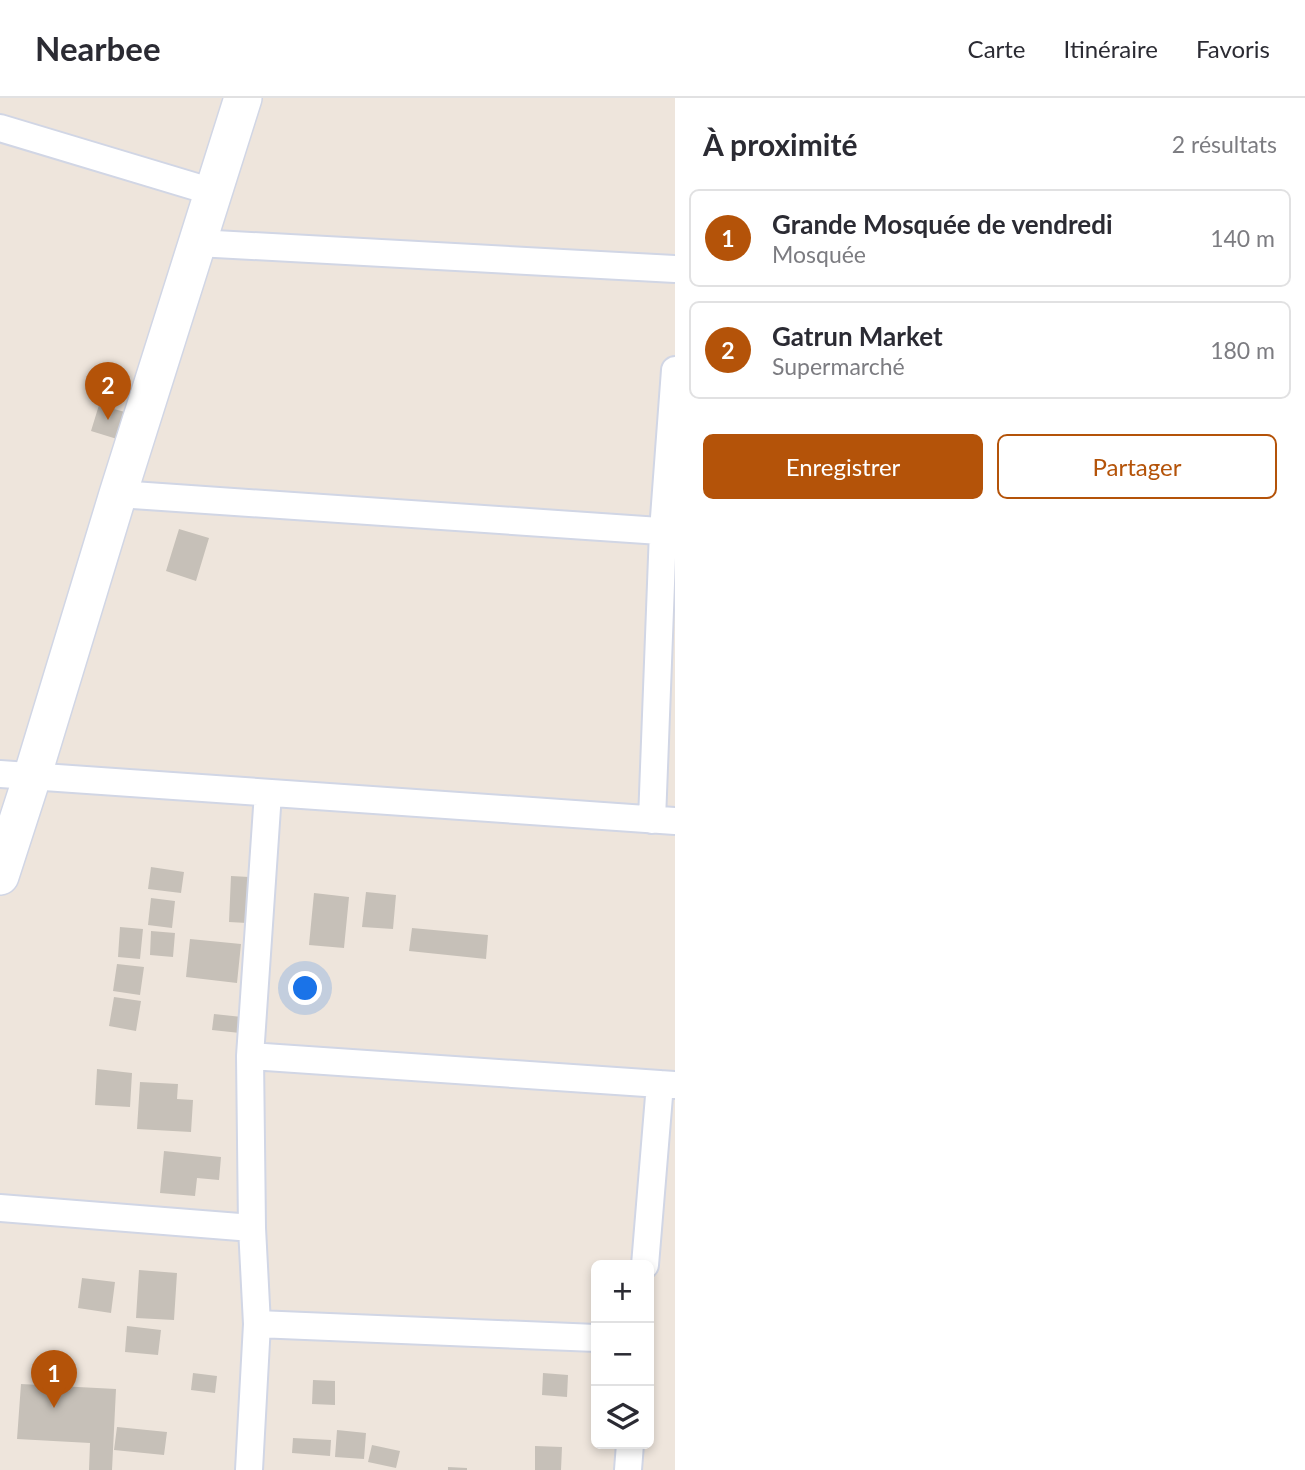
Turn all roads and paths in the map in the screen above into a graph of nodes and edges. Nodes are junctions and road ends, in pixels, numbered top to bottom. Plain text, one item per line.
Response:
1 (243, 98) edge
2 (0, 128) edge
3 (213, 192) junction
4 (197, 243) junction
5 (675, 269) edge
6 (675, 370) edge
7 (118, 494) junction
8 (669, 532) edge
9 (16, 776) edge
10 (268, 793) junction
11 (663, 820) edge
12 (0, 876) edge
13 (250, 1056) junction
14 (667, 1085) edge
15 (0, 1208) edge
16 (253, 1228) junction
17 (646, 1260) edge
18 (257, 1324) junction
19 (591, 1338) edge
20 (630, 1449) edge
21 (249, 1470) edge
22 (628, 1470) edge

1 - 3 street
2 - 3 street
3 - 4 street
4 - 5 street
4 - 7 street
6 - 8 street
7 - 8 street
7 - 9 street
8 - 11 street
9 - 10 street
9 - 12 street
10 - 11 street
10 - 13 street
13 - 14 street
13 - 16 street
14 - 17 street
15 - 16 street
16 - 18 street
18 - 19 street
18 - 21 street
20 - 22 street

